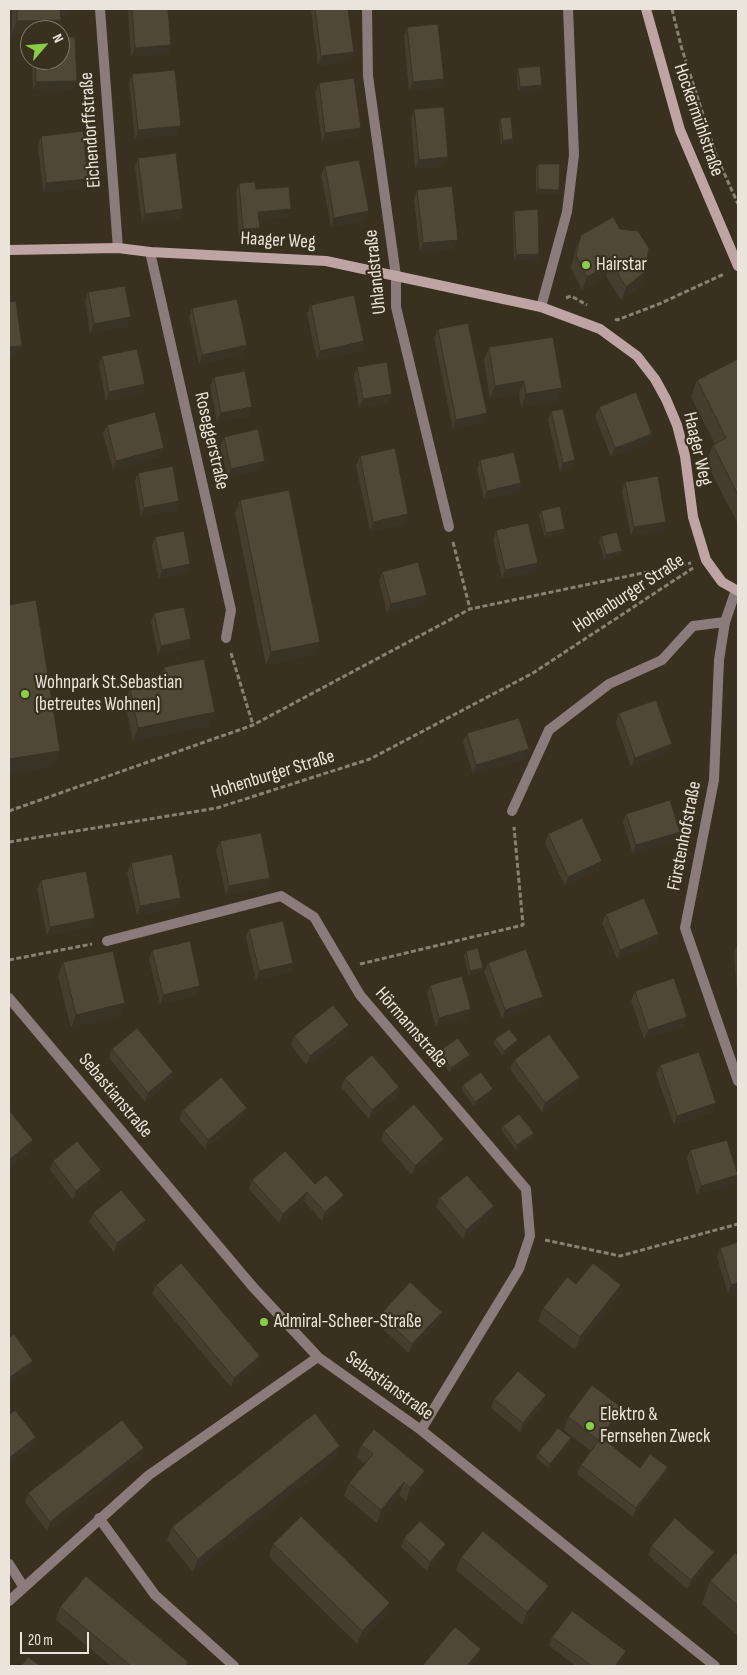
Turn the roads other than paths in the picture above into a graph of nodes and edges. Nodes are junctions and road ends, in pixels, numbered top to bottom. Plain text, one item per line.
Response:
1 (100, 9) edge
2 (367, 9) edge
3 (568, 9) edge
4 (646, 9) edge
5 (118, 248) junction
6 (9, 250) edge
7 (150, 252) junction
8 (734, 269) edge
9 (396, 276) junction
10 (541, 308) junction
11 (449, 527) road end
12 (737, 591) edge
13 (725, 622) junction
14 (226, 638) road end
15 (512, 811) road end
16 (107, 941) road end
17 (9, 998) edge
18 (738, 1081) edge
19 (318, 1356) junction
20 (421, 1430) junction
21 (99, 1518) junction
22 (9, 1564) edge
23 (23, 1586) junction
24 (9, 1601) edge
25 (234, 1666) edge
26 (715, 1666) edge

1 - 5 street, Eichendorffstraße
2 - 9 street, Uhlandstraße
3 - 10 street
4 - 8 street, Hockermühlstraße
5 - 6 street, Haager Weg
5 - 7 street, Haager Weg
7 - 9 street, Haager Weg
7 - 14 street, Roseggerstraße
9 - 10 street, Haager Weg
9 - 11 street, Uhlandstraße
10 - 12 street, Haager Weg
12 - 13 street, Fürstenhofstraße
13 - 15 street
13 - 18 street, Fürstenhofstraße
16 - 20 street, Hörmannstraße
17 - 19 street, Sebastianstraße
19 - 20 street, Sebastianstraße
19 - 21 street
20 - 26 street, Sebastianstraße
21 - 23 street
21 - 25 street
22 - 23 street
23 - 24 street

